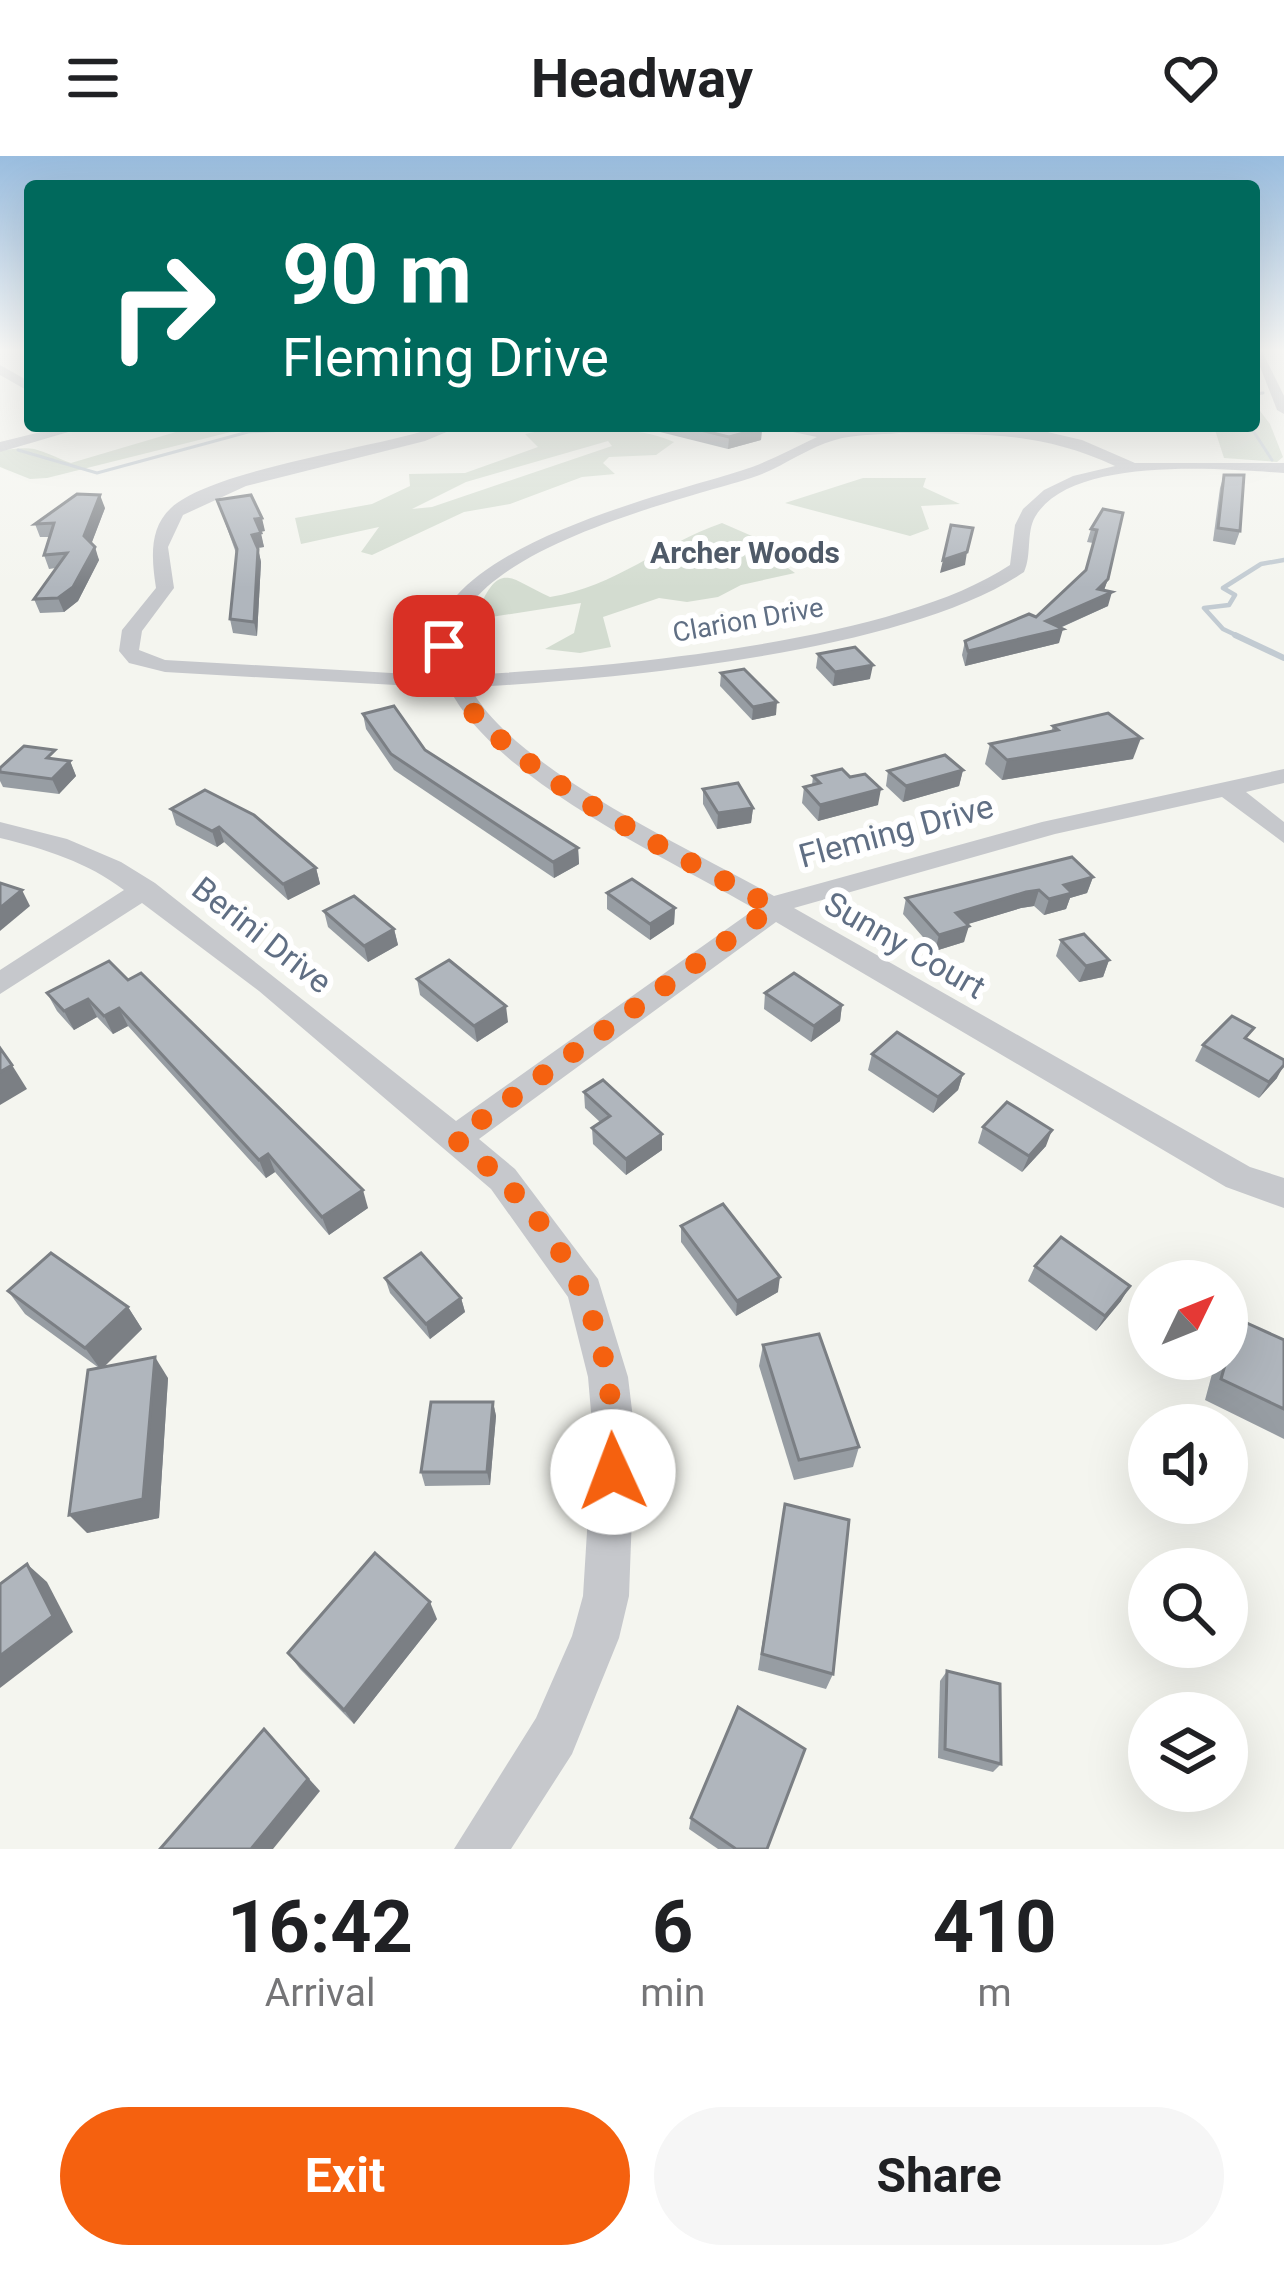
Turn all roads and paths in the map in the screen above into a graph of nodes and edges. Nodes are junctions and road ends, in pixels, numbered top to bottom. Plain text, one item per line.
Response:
1 (59, 432) edge
2 (436, 432) edge
3 (813, 432) edge
4 (866, 432) edge
5 (1030, 432) edge
6 (834, 435) junction
7 (0, 447) edge
8 (1284, 468) edge
9 (1135, 469) junction
10 (449, 682) junction
11 (1284, 776) edge
12 (1226, 788) junction
13 (0, 830) edge
14 (1284, 835) edge
15 (145, 889) junction
16 (773, 907) junction
17 (0, 984) edge
18 (455, 1139) junction
19 (1284, 1192) edge
20 (480, 1849) edge

1 - 7 street
2 - 10 street, Clarion Drive
3 - 6 street
4 - 6 street
5 - 9 street
6 - 10 street
8 - 9 street, Clarion Drive
9 - 10 street, Clarion Drive
10 - 16 street, Sunny Court
11 - 12 street, Fleming Drive
12 - 14 street
12 - 16 street, Fleming Drive
13 - 15 street, Berini Drive
15 - 17 street
15 - 18 street, Berini Drive
16 - 18 street, Fleming Drive
16 - 19 street, Sunny Court
18 - 20 street, Berini Drive

